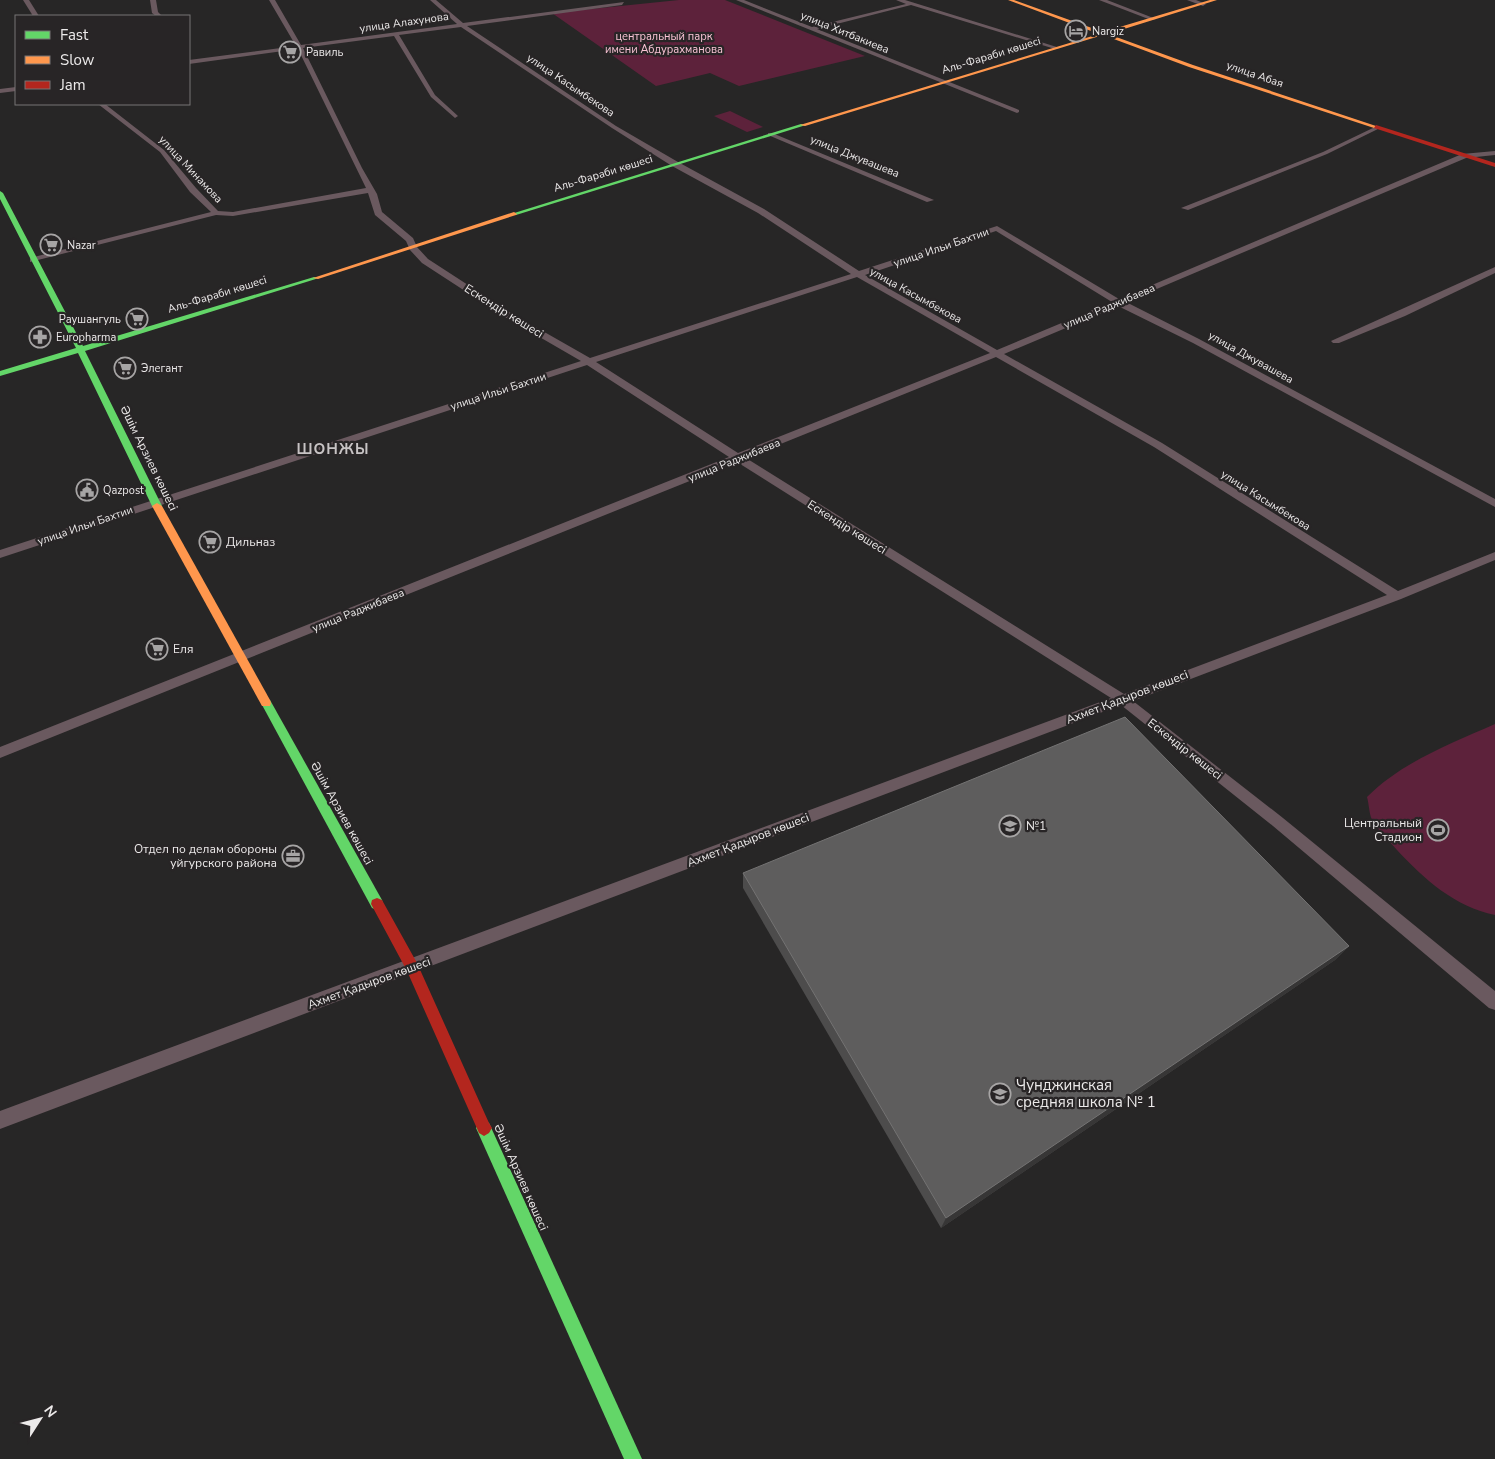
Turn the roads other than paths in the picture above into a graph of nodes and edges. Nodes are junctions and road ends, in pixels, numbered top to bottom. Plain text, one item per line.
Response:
1 (26, 0) edge
2 (153, 0) edge
3 (272, 0) edge
4 (433, 0) edge
5 (739, 0) edge
6 (899, 0) edge
7 (1010, 0) edge
8 (1102, 0) edge
9 (1190, 0) edge
10 (1215, 0) edge
11 (622, 3) dead end
12 (912, 4) junction
13 (1203, 4) junction
14 (556, 5) dead end
15 (562, 10) junction
16 (35, 15) edge
17 (158, 15) edge
18 (1153, 19) junction
19 (461, 24) junction
20 (811, 29) junction
21 (395, 33) junction
22 (1101, 35) junction
23 (300, 46) junction
24 (1057, 48) junction
25 (190, 62) edge
26 (944, 82) junction
27 (15, 89) edge
28 (0, 91) edge
29 (102, 105) edge
30 (1017, 111) dead end
31 (454, 116) dead end
32 (1377, 128) junction
33 (770, 134) junction
34 (1495, 153) edge
35 (1464, 156) junction
36 (675, 164) junction
37 (1495, 165) edge
38 (370, 190) junction
39 (0, 193) edge
40 (930, 200) dead end
41 (1185, 208) dead end
42 (216, 213) junction
43 (997, 228) joint
44 (413, 248) junction
45 (33, 260) junction
46 (1495, 270) edge
47 (859, 275) junction
48 (1118, 302) junction
49 (1336, 341) dead end
50 (80, 348) junction
51 (998, 354) junction
52 (589, 362) junction
53 (0, 374) edge
54 (738, 458) junction
55 (154, 501) junction
56 (1495, 504) edge
57 (0, 554) edge
58 (1495, 556) edge
59 (1397, 596) junction
60 (240, 658) junction
61 (1122, 699) junction
62 (0, 753) edge
63 (412, 967) junction
64 (1495, 1002) edge
65 (0, 1120) edge
66 (633, 1459) edge

1 - 16 street
2 - 17 street
3 - 23 street, Ескендір көшесі
4 - 19 street, улица Касымбекова
5 - 20 street, улица Хитбакиева
6 - 12 street
7 - 22 main road, улица Абая
8 - 18 street
9 - 13 street
10 - 13 main road, Аль-Фараби көшесі
11 - 15 street, улица Алахунова
12 - 20 street
12 - 24 street
13 - 18 main road, Аль-Фараби көшесі
14 - 15 street
15 - 19 street, улица Алахунова
18 - 22 main road, Аль-Фараби көшесі
19 - 21 street, улица Алахунова
19 - 36 street, улица Касымбекова
20 - 26 street, улица Хитбакиева
21 - 23 street, улица Алахунова
21 - 31 street
22 - 24 main road, Аль-Фараби көшесі
22 - 32 main road, улица Абая
23 - 25 street, улица Алахунова
23 - 38 street, Ескендір көшесі
24 - 26 main road, Аль-Фараби көшесі
26 - 30 street, улица Хитбакиева
26 - 33 main road, Аль-Фараби көшесі
27 - 28 street
29 - 42 street, улица Минамова
32 - 35 main road, улица Абая
32 - 41 street
33 - 36 main road, Аль-Фараби көшесі
33 - 40 street, улица Джувашева
34 - 35 street, улица Раджибаева
35 - 37 main road, улица Абая
35 - 48 street, улица Раджибаева
36 - 44 main road, Аль-Фараби көшесі
36 - 47 street, улица Касымбекова
38 - 42 street
38 - 44 street, Ескендір көшесі
39 - 45 main road, Әшім Арзиев көшесі
42 - 45 street
43 - 47 street, улица Ильи Бахтии
43 - 48 street, улица Джувашева
44 - 50 main road, Аль-Фараби көшесі
44 - 52 street, Ескендір көшесі
45 - 50 main road, Әшім Арзиев көшесі
46 - 49 street
47 - 51 street, улица Касымбекова
47 - 52 street, улица Ильи Бахтии
48 - 51 street, улица Раджибаева
48 - 56 street, улица Джувашева
50 - 53 main road, Аль-Фараби көшесі
50 - 55 main road, Әшім Арзиев көшесі
51 - 54 street, улица Раджибаева
51 - 59 street, улица Касымбекова
52 - 54 street, Ескендір көшесі
52 - 55 street, улица Ильи Бахтии
54 - 60 street, улица Раджибаева
54 - 61 street, Ескендір көшесі
55 - 57 street, улица Ильи Бахтии
55 - 60 main road, Әшім Арзиев көшесі
58 - 59 street, Ахмет Қадыров көшесі
59 - 61 street, Ахмет Қадыров көшесі
60 - 62 street, улица Раджибаева
60 - 63 main road, Әшім Арзиев көшесі
61 - 63 street, Ахмет Қадыров көшесі
61 - 64 street, Ескендір көшесі
63 - 65 street, Ахмет Қадыров көшесі
63 - 66 main road, Әшім Арзиев көшесі

